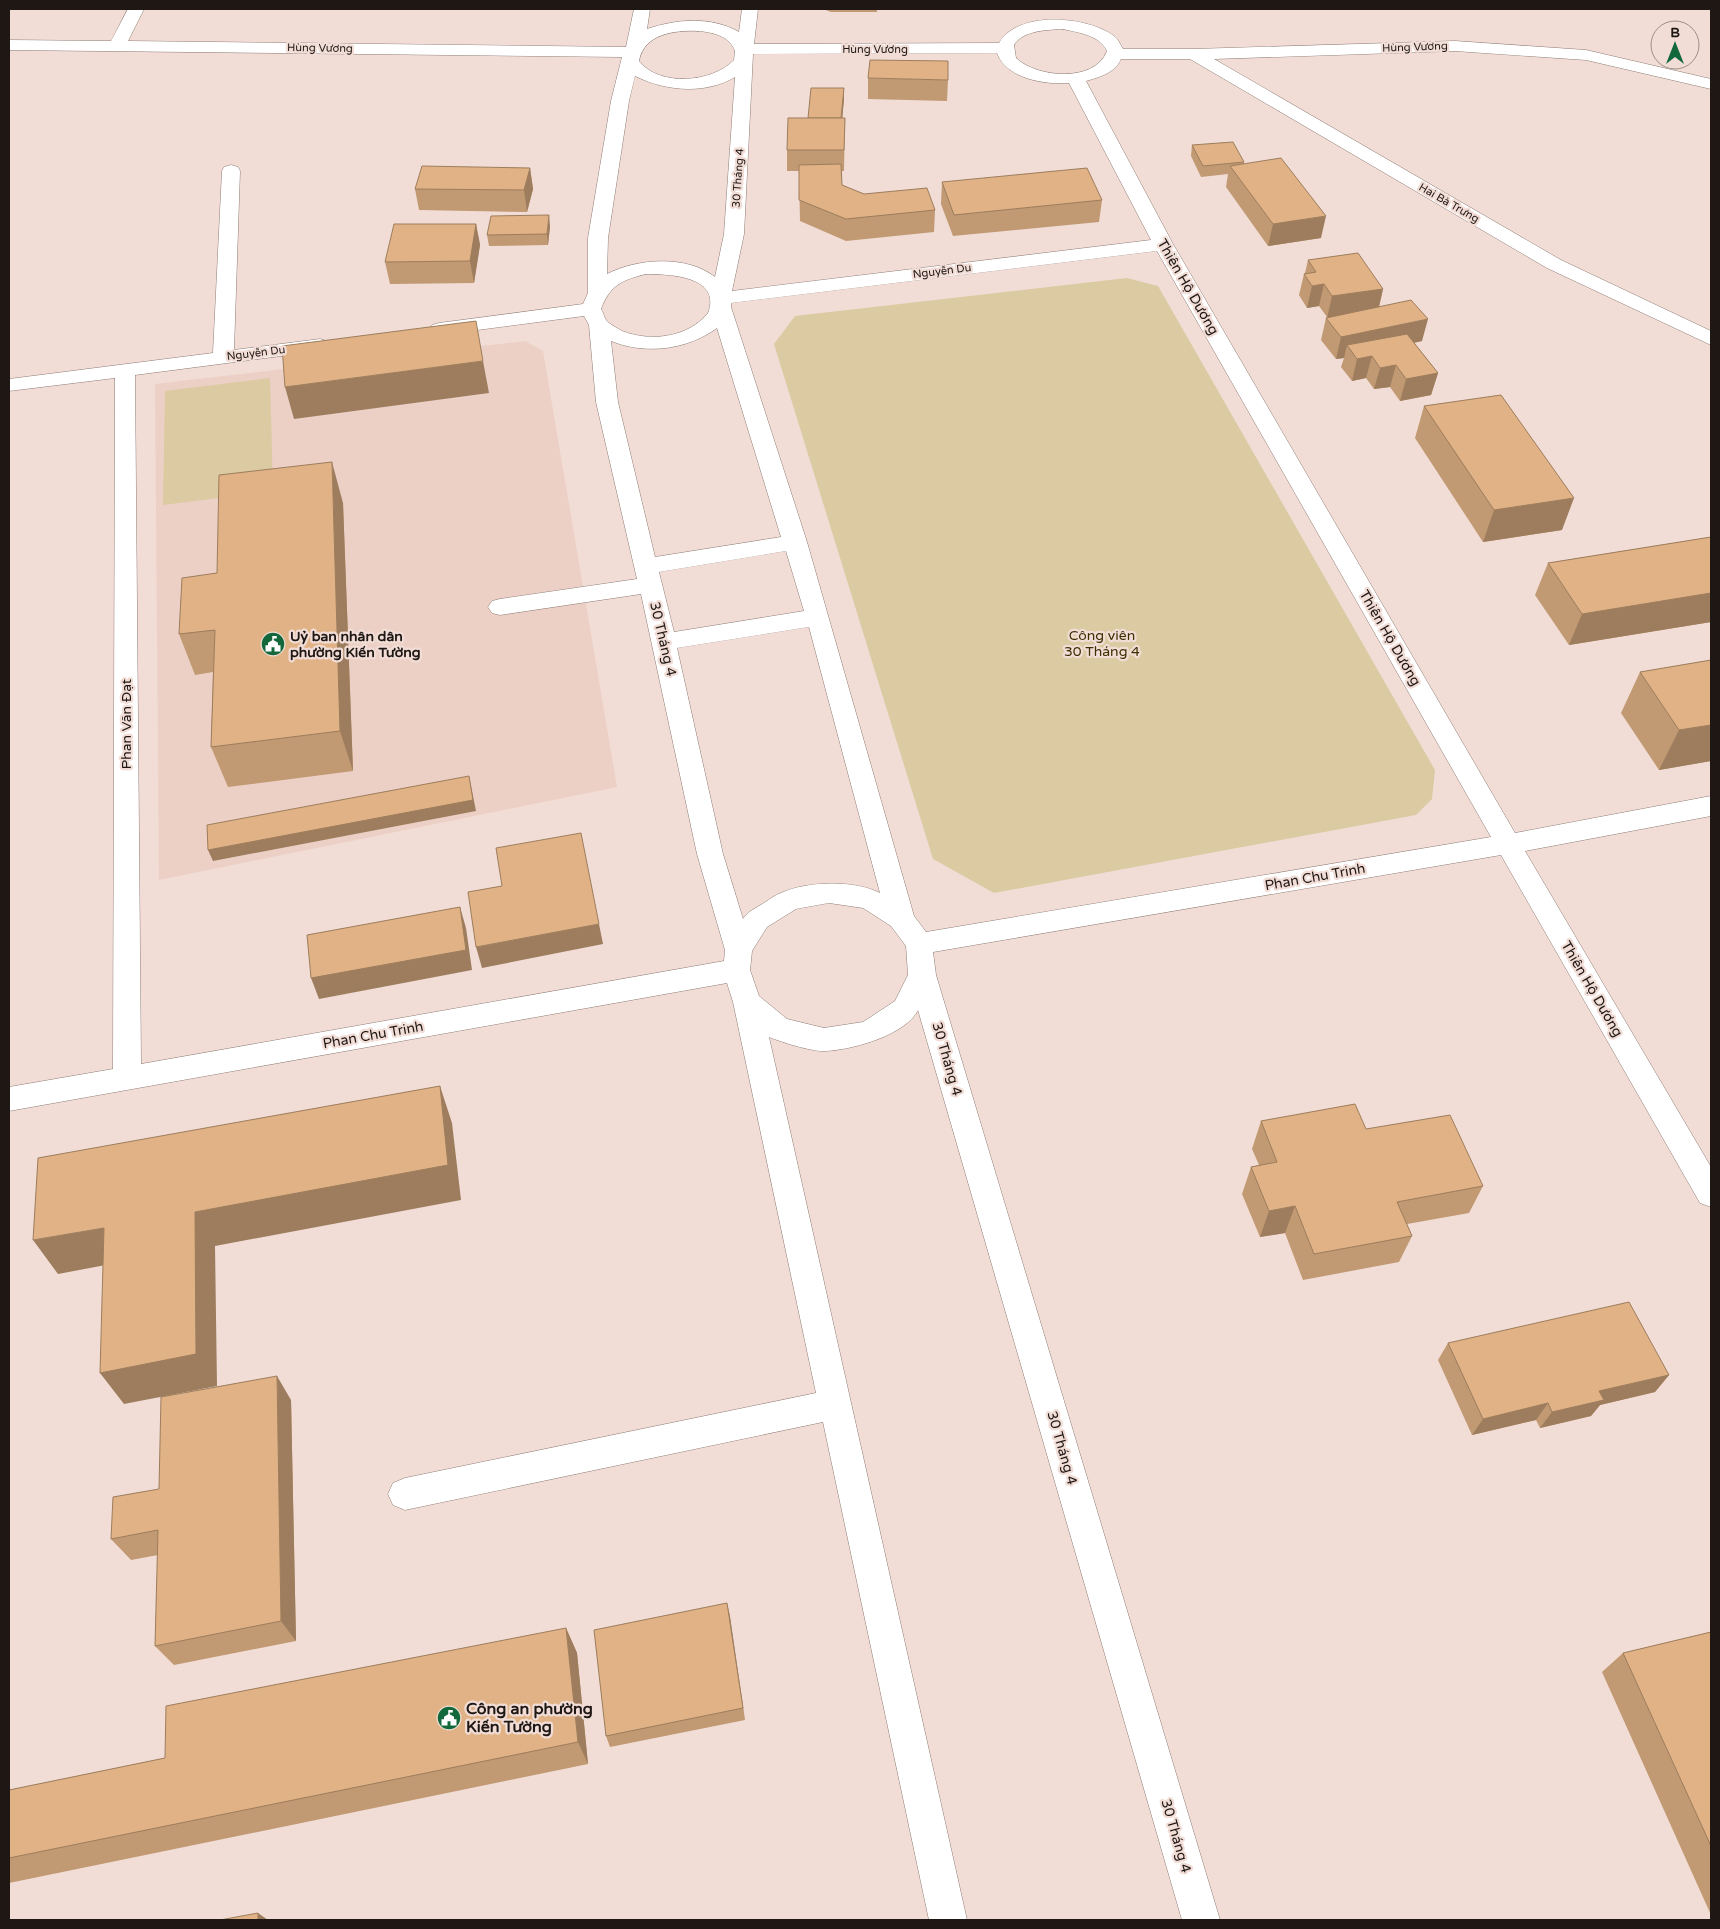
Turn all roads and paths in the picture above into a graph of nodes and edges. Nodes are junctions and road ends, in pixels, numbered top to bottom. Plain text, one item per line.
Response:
1 (136, 9) edge
2 (642, 9) edge
3 (750, 9) edge
4 (1038, 9) edge
5 (1046, 25) junction
6 (9, 45) edge
7 (117, 46) junction
8 (1005, 48) junction
9 (632, 52) junction
10 (745, 53) junction
11 (1116, 54) junction
12 (1194, 54) junction
13 (1076, 79) junction
14 (1711, 84) edge
15 (231, 171) dead end
16 (1164, 244) junction
17 (721, 303) junction
18 (596, 309) junction
19 (417, 332) edge
20 (1711, 339) edge
21 (339, 342) edge
22 (223, 358) junction
23 (125, 371) junction
24 (9, 385) edge
25 (796, 542) junction
26 (649, 576) junction
27 (500, 607) dead end
28 (818, 617) junction
29 (664, 642) junction
30 (1711, 806) edge
31 (1508, 844) junction
32 (901, 919) junction
33 (738, 960) junction
34 (920, 960) junction
35 (747, 1002) junction
36 (127, 1078) junction
37 (9, 1099) edge
38 (1711, 1194) edge
39 (835, 1404) junction
40 (405, 1494) dead end
41 (948, 1920) edge
42 (1201, 1920) edge

1 - 7 street
2 - 9 street, 30 Tháng 4
3 - 10 street, 30 Tháng 4
4 - 5 street
5 - 8 street
5 - 11 street
6 - 7 street, Hùng Vương
7 - 9 street, Hùng Vương
8 - 10 street, Hùng Vương
8 - 13 street
9 - 10 street
9 - 10 street
9 - 18 street, 30 Tháng 4
10 - 17 street, 30 Tháng 4
11 - 12 street, Hùng Vương
11 - 13 street
12 - 14 street, Hùng Vương
12 - 20 street, Hai Bà Trưng
13 - 16 street, Thiên Hộ Dương
15 - 22 street
16 - 17 street, Nguyễn Du
16 - 31 street, Thiên Hộ Dương
17 - 18 street, 30 Tháng 4
17 - 18 street, 30 Tháng 4
17 - 25 street, 30 Tháng 4
18 - 19 street
18 - 26 street, 30 Tháng 4
21 - 22 street, Nguyễn Du
22 - 23 street, Nguyễn Du
23 - 24 street, Nguyễn Du
23 - 36 street, Phan Văn Đạt
25 - 26 street
25 - 28 street, 30 Tháng 4
26 - 27 street
26 - 29 street, 30 Tháng 4
28 - 29 street
28 - 32 street, 30 Tháng 4
29 - 33 street, 30 Tháng 4
30 - 31 street, Phan Chu Trinh
31 - 34 street, Phan Chu Trinh
31 - 38 street, Thiên Hộ Dương
32 - 33 street, 30 Tháng 4
32 - 34 street, 30 Tháng 4
33 - 35 street, 30 Tháng 4
33 - 36 street, Phan Chu Trinh
34 - 35 street
34 - 42 street, 30 Tháng 4
35 - 39 street, 30 Tháng 4
36 - 37 street, Phan Chu Trinh
39 - 40 street
39 - 41 street, 30 Tháng 4

